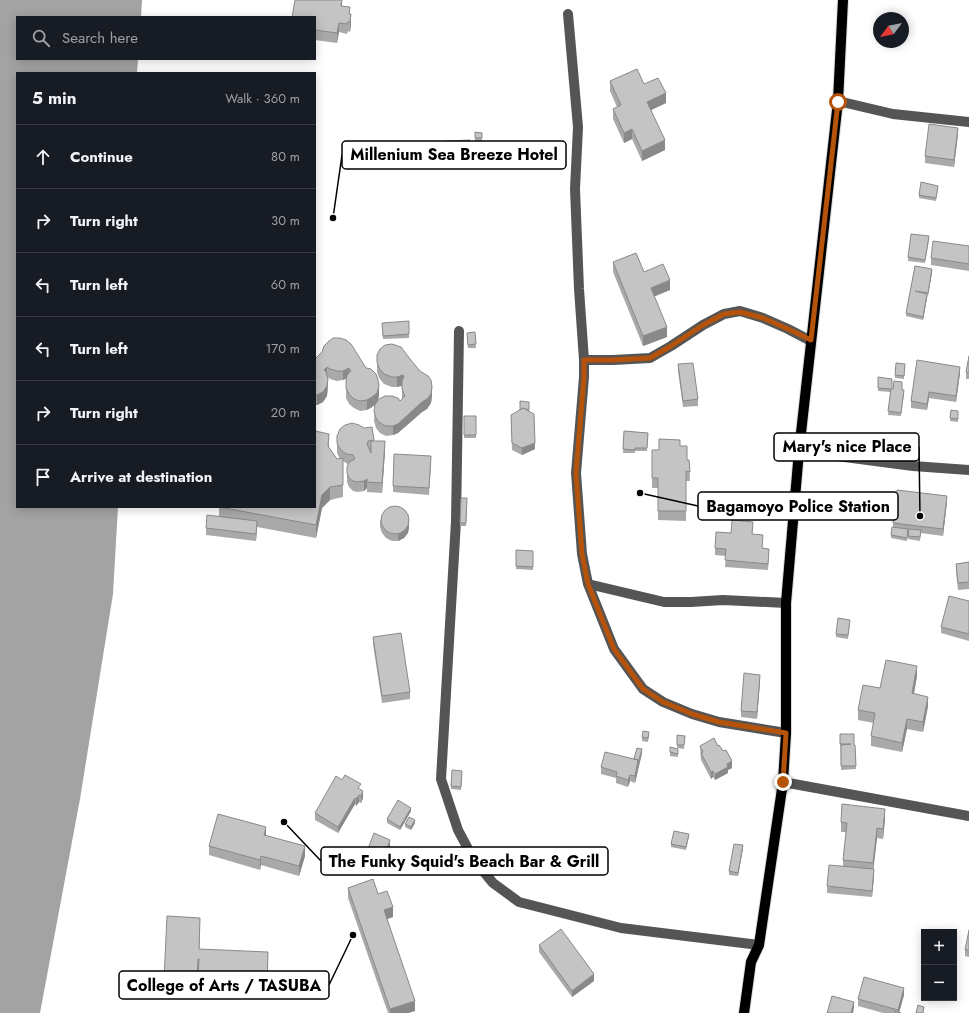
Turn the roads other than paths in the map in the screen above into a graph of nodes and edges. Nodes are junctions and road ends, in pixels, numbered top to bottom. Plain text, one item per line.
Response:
1 (843, 0) edge
2 (568, 14) dead end
3 (838, 102) junction
4 (969, 122) edge
5 (459, 331) dead end
6 (811, 340) junction
7 (584, 360) junction
8 (799, 451) junction
9 (969, 470) edge
10 (588, 584) junction
11 (786, 603) junction
12 (786, 733) junction
13 (783, 782) junction
14 (969, 816) edge
15 (759, 945) junction
16 (744, 1013) edge

1 - 3 main road
2 - 7 street
3 - 4 street
3 - 6 main road
5 - 15 street
6 - 7 street
6 - 8 main road
7 - 10 street
8 - 9 street
8 - 11 main road
10 - 11 street
10 - 12 street
11 - 12 main road
12 - 13 main road
13 - 14 street
13 - 15 main road
15 - 16 main road

